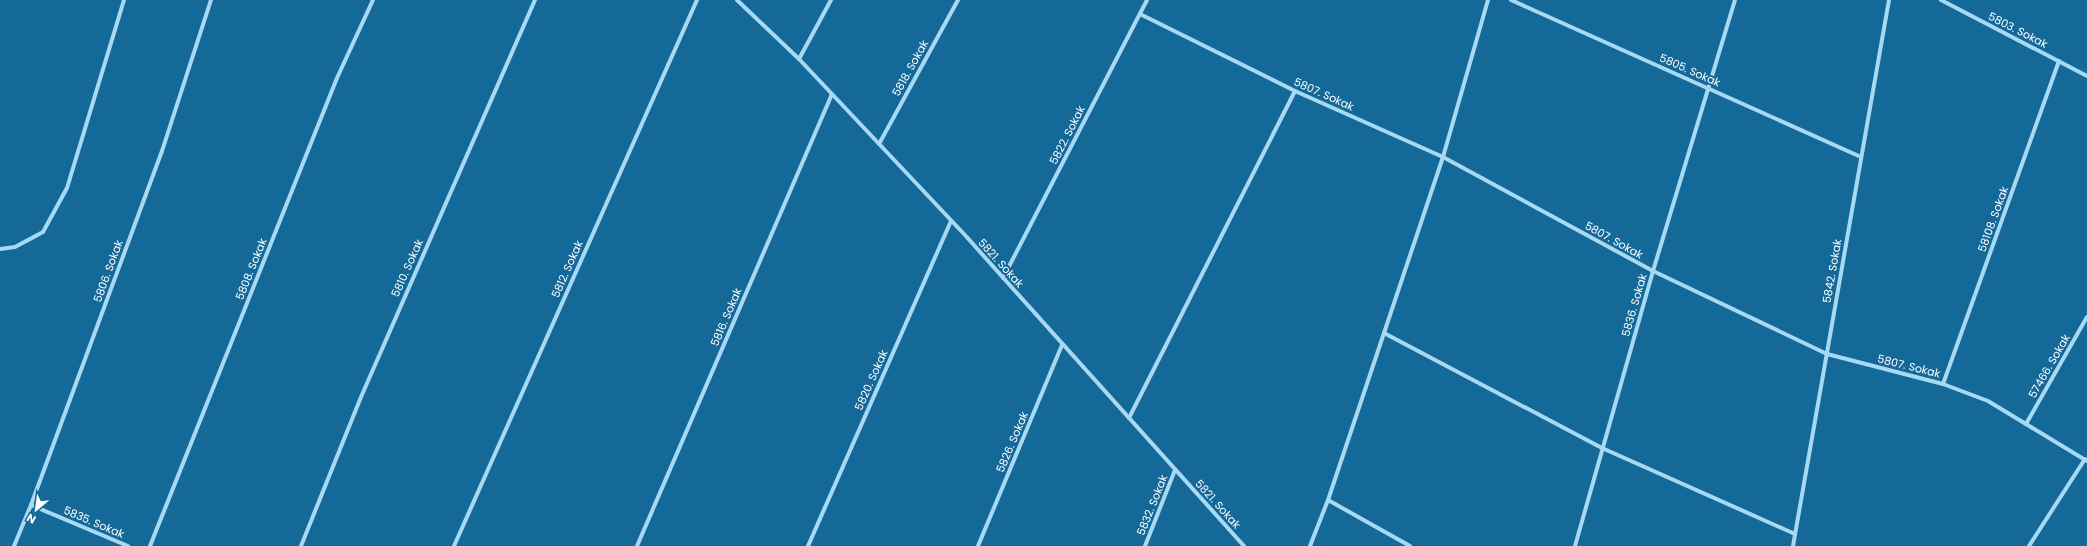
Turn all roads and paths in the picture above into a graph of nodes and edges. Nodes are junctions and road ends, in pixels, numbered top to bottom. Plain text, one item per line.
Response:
1 (124, 0) edge
2 (211, 0) edge
3 (373, 0) edge
4 (535, 0) edge
5 (697, 0) edge
6 (737, 0) edge
7 (831, 0) edge
8 (958, 0) edge
9 (1147, 0) edge
10 (1488, 0) edge
11 (1511, 0) edge
12 (1735, 0) edge
13 (1889, 0) edge
14 (1941, 0) edge
15 (1140, 14) junction
16 (799, 59) junction
17 (2059, 62) junction
18 (2087, 76) edge
19 (1708, 88) junction
20 (1295, 91) junction
21 (832, 94) junction
22 (879, 144) junction
23 (1443, 157) junction
24 (1862, 157) junction
25 (951, 221) junction
26 (0, 248) edge
27 (1653, 271) junction
28 (1003, 278) junction
29 (2087, 317) edge
30 (1384, 333) junction
31 (1062, 345) junction
32 (1827, 354) junction
33 (1943, 384) junction
34 (1129, 418) junction
35 (2026, 424) junction
36 (1602, 448) junction
37 (2086, 460) edge
38 (1175, 470) junction
39 (1328, 500) junction
40 (31, 506) junction
41 (1796, 534) junction
42 (14, 546) edge
43 (128, 546) edge
44 (150, 546) edge
45 (301, 546) edge
46 (454, 546) edge
47 (637, 546) edge
48 (808, 546) edge
49 (978, 546) edge
50 (1145, 546) edge
51 (1244, 546) edge
52 (1310, 546) edge
53 (1410, 546) edge
54 (1575, 546) edge
55 (1793, 546) edge
56 (2029, 546) edge

1 - 26 street
2 - 40 street, 5806. Sokak
3 - 44 street, 5808. Sokak
4 - 45 street, 5810. Sokak
5 - 46 street, 5812. Sokak
6 - 16 street, 5821. Sokak
7 - 16 street
8 - 22 street, 5818. Sokak
9 - 15 street, 5822. Sokak
10 - 23 street
11 - 19 street, 5805. Sokak
12 - 19 street, 5836. Sokak
13 - 24 street, 5842. Sokak
14 - 17 street, 5803. Sokak
15 - 20 street, 5807. Sokak
15 - 28 street, 5822. Sokak
16 - 21 street, 5821. Sokak
17 - 18 street, 5803. Sokak
17 - 33 street, 58108. Sokak
19 - 24 street, 5805. Sokak
19 - 27 street, 5836. Sokak
20 - 23 street, 5807. Sokak
20 - 34 street
21 - 22 street, 5821. Sokak
21 - 47 street, 5816. Sokak
22 - 25 street, 5821. Sokak
23 - 27 street, 5807. Sokak
23 - 30 street
24 - 32 street, 5842. Sokak
25 - 28 street, 5821. Sokak
25 - 48 street, 5820. Sokak
27 - 32 street, 5807. Sokak
27 - 36 street, 5836. Sokak
28 - 31 street, 5821. Sokak
29 - 35 street, 57466. Sokak
30 - 36 street
30 - 39 street
31 - 34 street, 5821. Sokak
31 - 49 street, 5826. Sokak
32 - 33 street, 5807. Sokak
32 - 41 street, 5842. Sokak
33 - 35 street, 5807. Sokak
34 - 38 street, 5821. Sokak
35 - 37 street, 5807. Sokak
36 - 41 street
36 - 54 street, 5836. Sokak
37 - 56 street
38 - 50 street, 5832. Sokak
38 - 51 street, 5821. Sokak
39 - 52 street
39 - 53 street
40 - 42 street, 5806. Sokak
40 - 43 street, 5835. Sokak
41 - 55 street, 5842. Sokak

